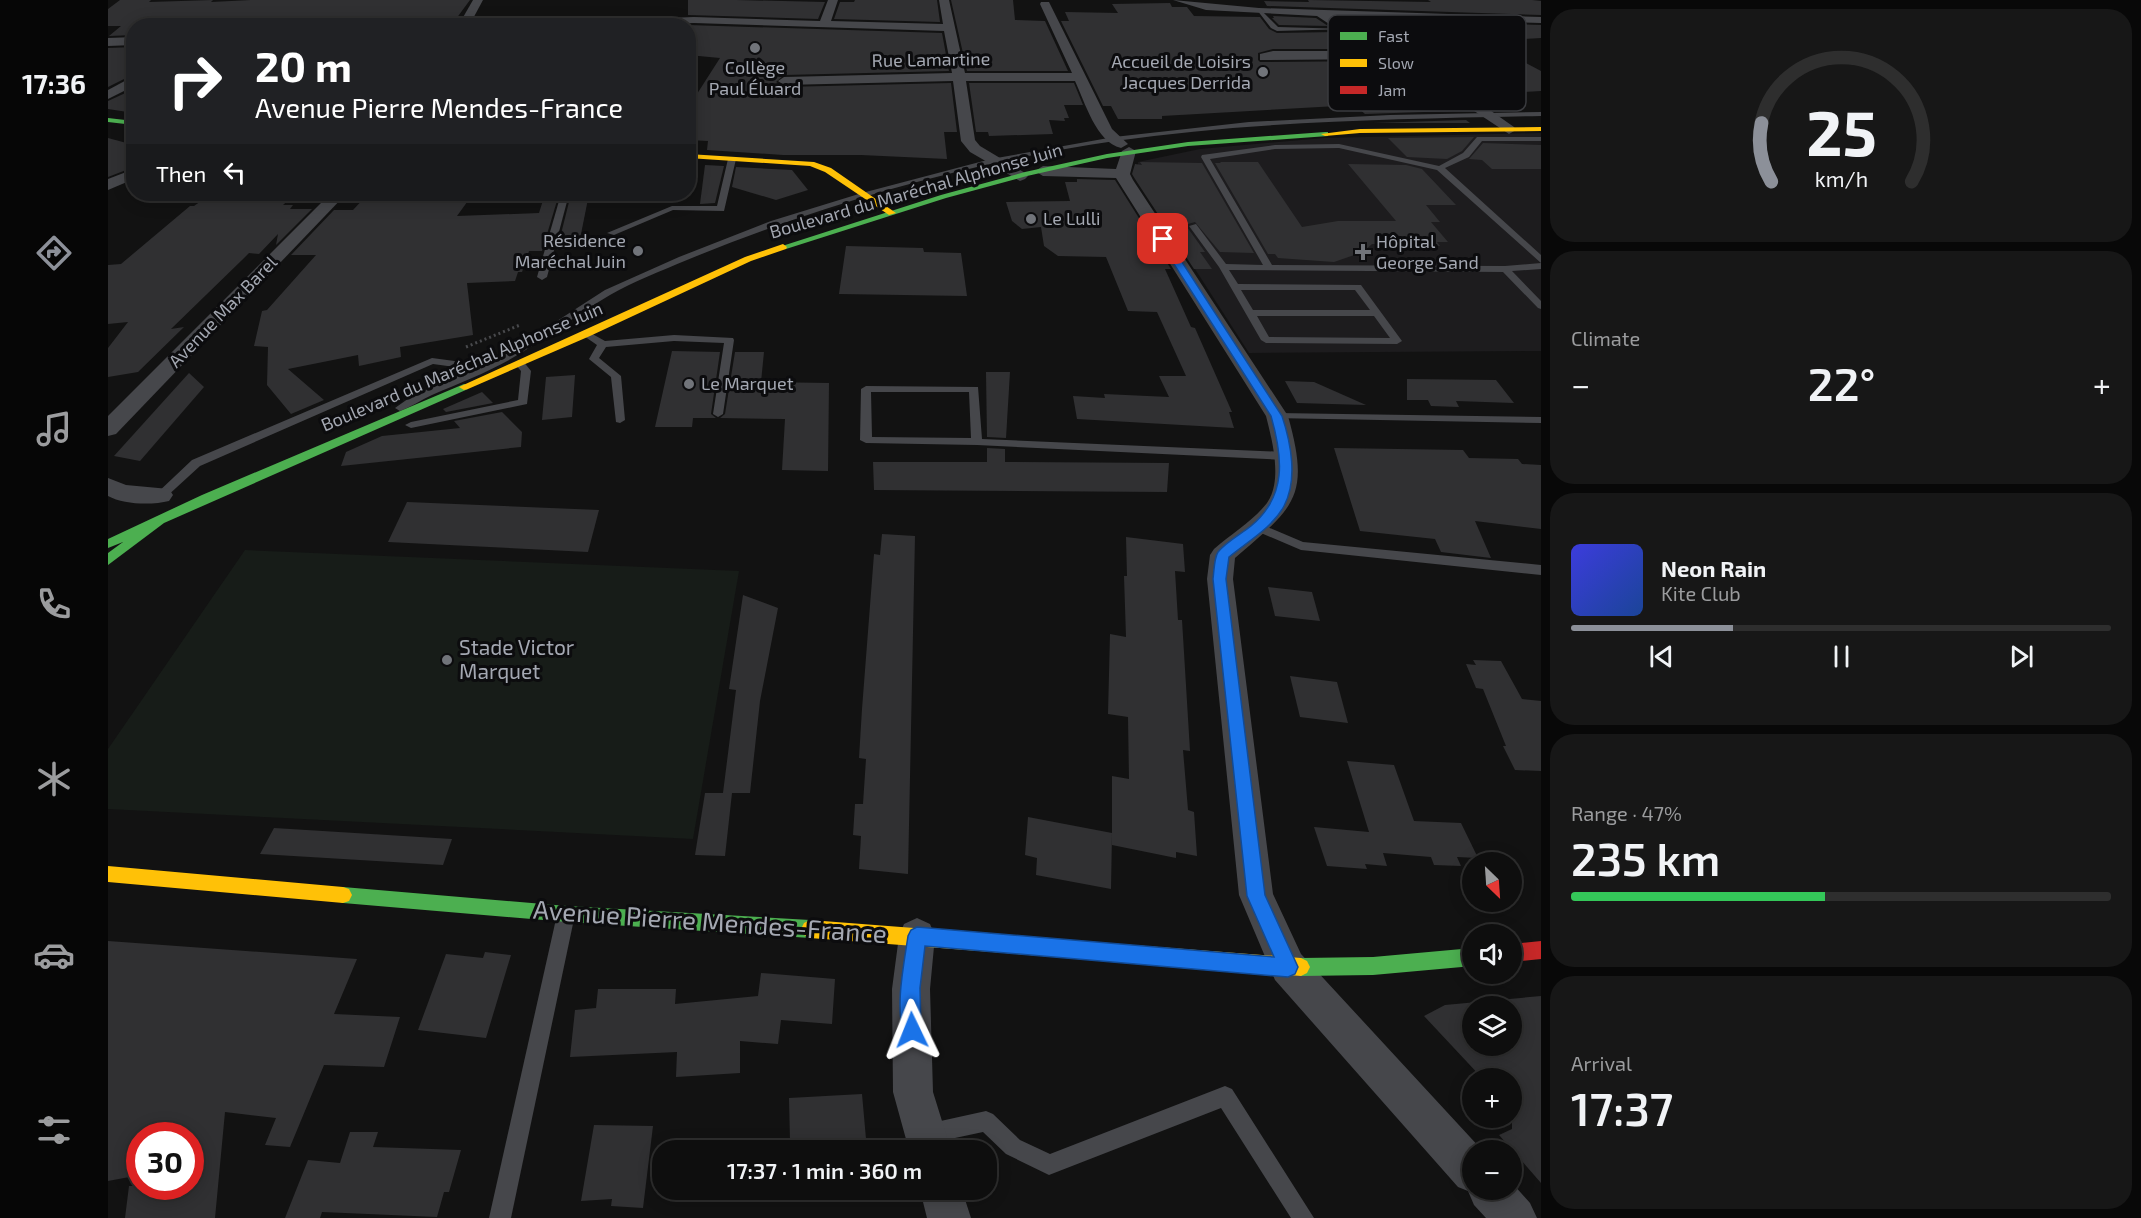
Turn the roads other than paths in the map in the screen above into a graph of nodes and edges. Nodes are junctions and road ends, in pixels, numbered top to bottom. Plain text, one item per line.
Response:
1 (478, 0) edge
2 (832, 0) edge
3 (944, 0) edge
4 (1178, 0) edge
5 (1045, 4) dead end
6 (1455, 6) dead end
7 (703, 7) dead end
8 (1259, 10) junction
9 (1320, 13) junction
10 (1394, 15) edge
11 (1466, 15) edge
12 (468, 18) edge
13 (695, 18) edge
14 (1328, 18) edge
15 (1526, 19) edge
16 (696, 20) edge
17 (1541, 20) edge
18 (824, 24) junction
19 (950, 28) junction
20 (1328, 29) edge
21 (126, 41) edge
22 (108, 42) edge
23 (1328, 55) edge
24 (1264, 57) dead end
25 (959, 76) junction
26 (1079, 77) junction
27 (784, 81) dead end
28 (126, 85) edge
29 (108, 95) edge
30 (1483, 111) edge
31 (1541, 114) edge
32 (1493, 118) junction
33 (108, 120) edge
34 (1541, 120) edge
35 (126, 122) edge
36 (1541, 129) edge
37 (1509, 130) junction
38 (1541, 140) edge
39 (1122, 152) junction
40 (696, 157) edge
41 (732, 159) junction
42 (994, 161) junction
43 (1440, 168) junction
44 (1008, 169) junction
45 (1043, 171) junction
46 (1020, 176) junction
47 (126, 177) edge
48 (108, 185) edge
49 (866, 195) junction
50 (331, 201) edge
51 (563, 201) edge
52 (878, 204) junction
53 (892, 213) junction
54 (1193, 226) dead end
55 (611, 233) dead end
56 (1541, 260) edge
57 (1541, 266) edge
58 (1223, 267) junction
59 (1269, 267) junction
60 (1505, 269) junction
61 (542, 277) dead end
62 (1236, 287) junction
63 (642, 293) dead end
64 (1541, 306) edge
65 (609, 307) dead end
66 (1251, 313) junction
67 (1378, 314) junction
68 (550, 331) junction
69 (587, 334) junction
70 (603, 344) junction
71 (519, 363) junction
72 (462, 365) junction
73 (400, 390) dead end
74 (380, 399) dead end
75 (718, 414) dead end
76 (1277, 416) junction
77 (620, 420) dead end
78 (1541, 420) edge
79 (327, 421) dead end
80 (375, 424) junction
81 (411, 425) dead end
82 (108, 429) edge
83 (977, 442) junction
84 (1285, 456) junction
85 (201, 477) dead end
86 (108, 486) edge
87 (163, 506) junction
88 (129, 509) dead end
89 (1258, 527) junction
90 (108, 544) edge
91 (108, 560) edge
92 (1541, 570) edge
93 (108, 874) edge
94 (567, 914) junction
95 (917, 936) junction
96 (1541, 950) edge
97 (1522, 952) edge
98 (1462, 958) edge
99 (1288, 967) junction
100 (927, 1140) edge
101 (934, 1140) edge
102 (1462, 1160) edge
103 (944, 1200) edge
104 (1498, 1200) edge
105 (501, 1218) edge
106 (950, 1218) edge
107 (1303, 1218) edge
108 (1515, 1218) edge

1 - 12 street
2 - 18 street
3 - 19 street
4 - 8 street
5 - 26 street
6 - 11 street
7 - 13 street
8 - 9 street
8 - 20 lane
9 - 10 street
9 - 14 street
15 - 17 street
16 - 18 street
18 - 19 street
19 - 25 street
21 - 22 street
23 - 24 street
25 - 26 street, Rue Lamartine
25 - 27 street, Rue Lamartine
25 - 42 street
26 - 39 street
28 - 29 street
30 - 32 street
31 - 32 lane
32 - 34 main road, Boulevard du Maréchal Alphonse Juin
32 - 37 street
32 - 39 main road, Boulevard du Maréchal Alphonse Juin
33 - 35 main road
36 - 37 main road, Boulevard du Maréchal Alphonse Juin
37 - 39 main road, Boulevard du Maréchal Alphonse Juin
38 - 43 lane
39 - 42 lane
39 - 44 main road, Boulevard du Maréchal Alphonse Juin
39 - 45 street
39 - 45 main road, Boulevard du Maréchal Alphonse Juin
39 - 76 street
40 - 41 main road
41 - 49 main road
41 - 55 lane
42 - 44 street
42 - 49 lane
43 - 56 lane
43 - 59 lane
44 - 46 street
44 - 52 main road, Boulevard du Maréchal Alphonse Juin
45 - 46 main road, Boulevard du Maréchal Alphonse Juin
46 - 53 main road, Boulevard du Maréchal Alphonse Juin
47 - 48 street
49 - 52 main road
49 - 68 lane
50 - 82 street, Avenue Max Barel
51 - 61 lane
52 - 53 main road
52 - 63 main road, Boulevard du Maréchal Alphonse Juin
53 - 69 main road, Boulevard du Maréchal Alphonse Juin
54 - 58 lane
57 - 60 lane
58 - 59 lane
58 - 62 lane
59 - 60 lane
60 - 64 lane
62 - 66 lane
62 - 67 lane
65 - 68 main road, Boulevard du Maréchal Alphonse Juin
66 - 67 lane
66 - 67 lane
68 - 72 main road, Boulevard du Maréchal Alphonse Juin
68 - 80 lane
69 - 70 lane
69 - 71 main road, Boulevard du Maréchal Alphonse Juin
70 - 75 lane
70 - 77 lane
71 - 80 main road, Boulevard du Maréchal Alphonse Juin
71 - 81 lane
72 - 73 main road, Boulevard du Maréchal Alphonse Juin
72 - 87 lane
74 - 79 main road, Boulevard du Maréchal Alphonse Juin
76 - 78 lane
76 - 84 street
80 - 87 main road, Boulevard du Maréchal Alphonse Juin
83 - 83 lane
83 - 84 lane
84 - 89 street
85 - 87 main road, Boulevard du Maréchal Alphonse Juin
86 - 87 street
87 - 88 main road, Boulevard du Maréchal Alphonse Juin
87 - 90 main road, Boulevard du Maréchal Alphonse Juin
87 - 91 main road
89 - 92 lane
89 - 99 street
93 - 94 main road, Avenue Pierre Mendes-France
94 - 95 main road, Avenue Pierre Mendes-France
94 - 105 lane
95 - 99 main road, Avenue Pierre Mendes-France
95 - 100 street
96 - 97 main road
98 - 99 main road, Avenue Pierre Mendes-France
99 - 102 street
101 - 107 lane
103 - 106 street
104 - 108 street

